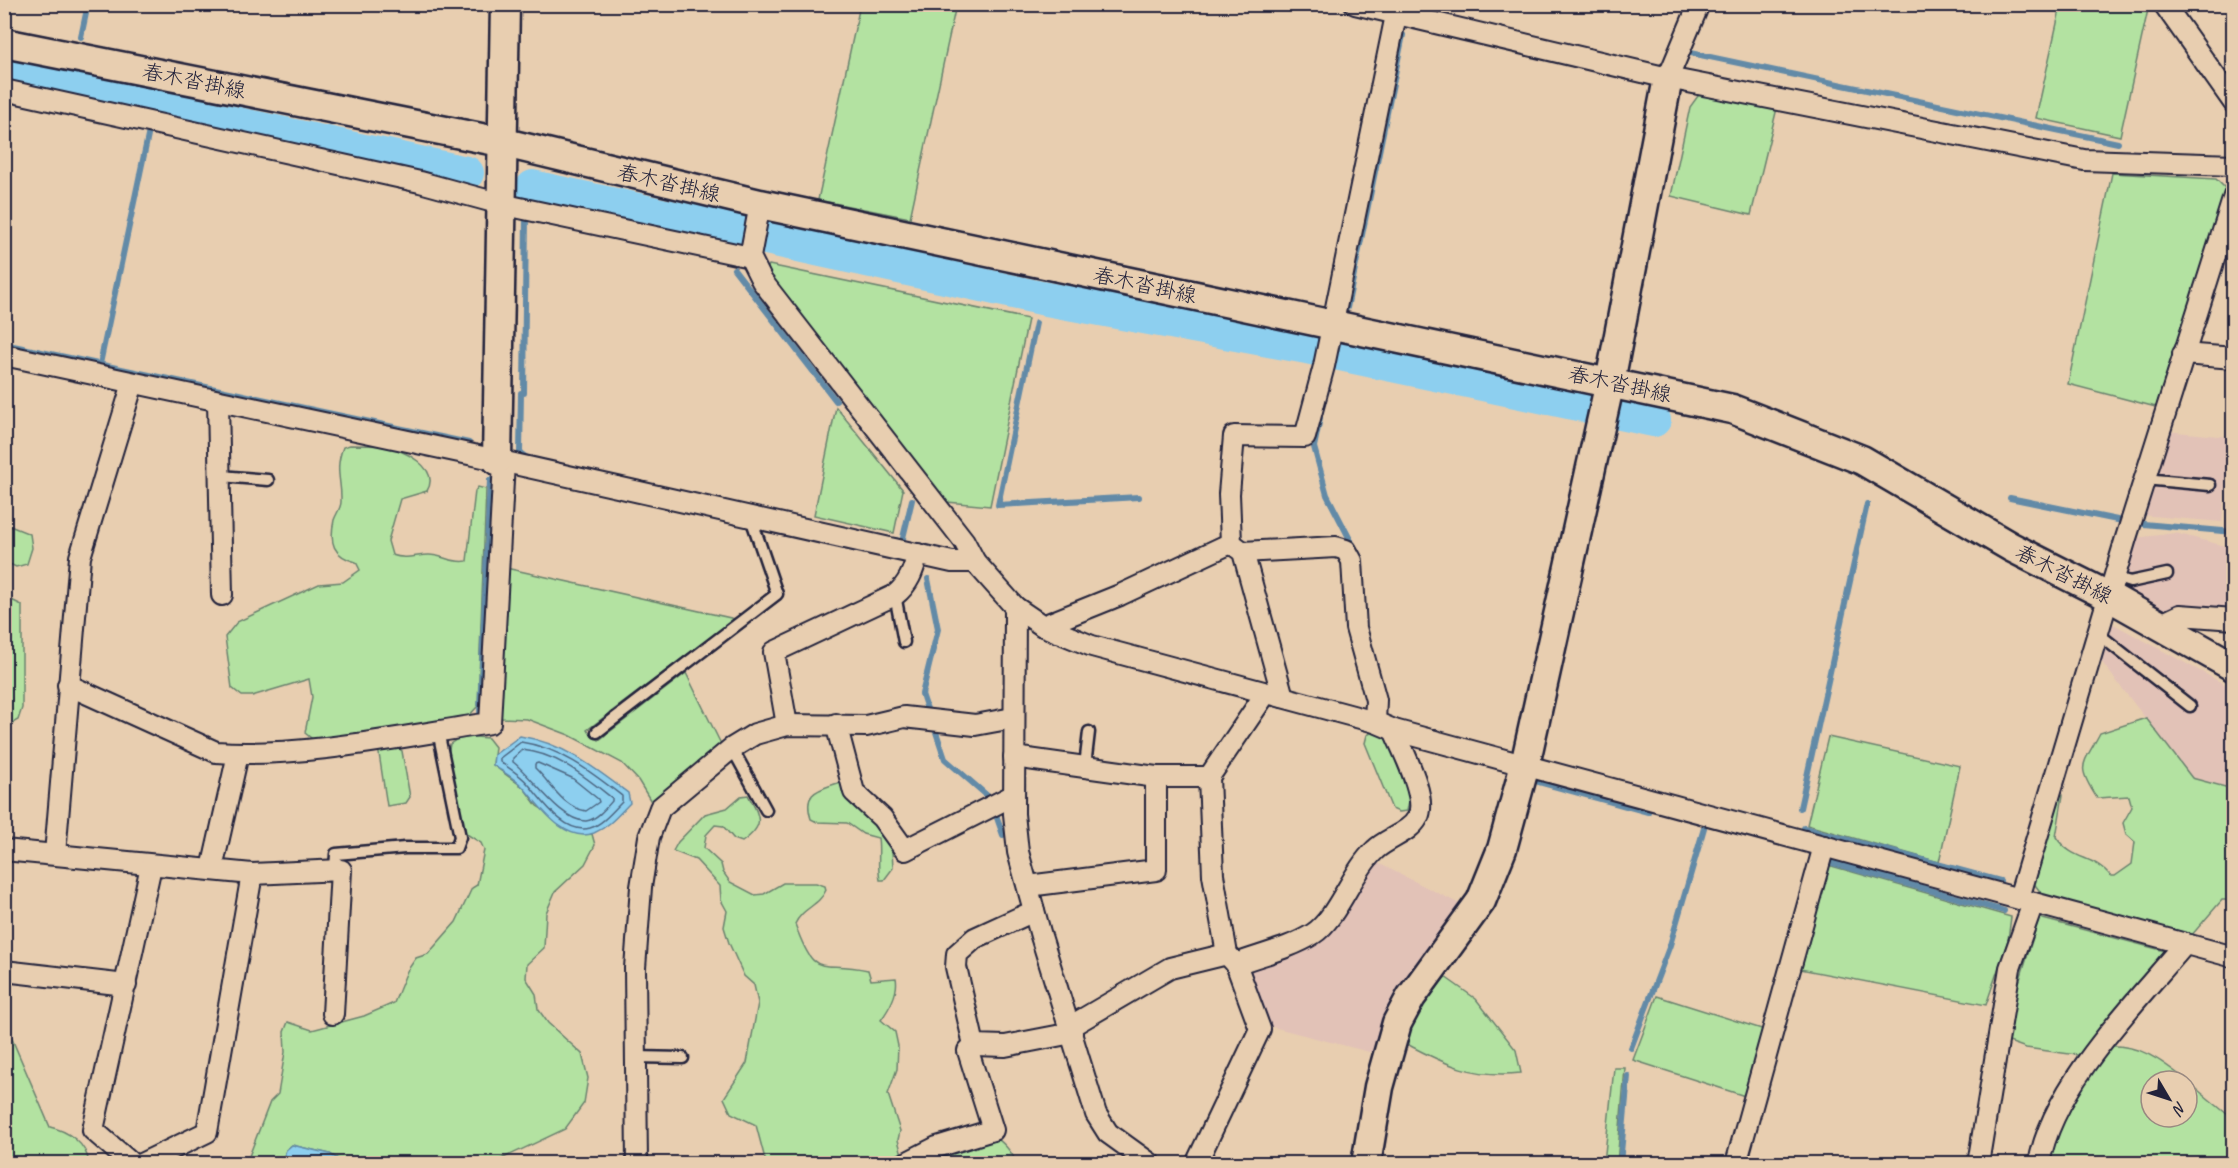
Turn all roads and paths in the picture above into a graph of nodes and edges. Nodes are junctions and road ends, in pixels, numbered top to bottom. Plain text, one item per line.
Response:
1 (505, 4) edge
2 (1355, 4) edge
3 (1699, 4) edge
4 (2164, 4) edge
5 (1392, 10) edge
6 (4, 44) edge
7 (1668, 78) junction
8 (4, 90) edge
9 (2234, 103) edge
10 (501, 142) junction
11 (2234, 165) edge
12 (2234, 196) edge
13 (501, 204) junction
14 (760, 204) junction
15 (750, 257) junction
16 (1332, 324) junction
17 (2183, 354) junction
18 (4, 355) edge
19 (2234, 358) edge
20 (1610, 382) junction
21 (133, 383) junction
22 (218, 401) junction
23 (501, 461) junction
24 (221, 476) junction
25 (2144, 479) junction
26 (268, 480) dead end
27 (2210, 485) dead end
28 (751, 518) junction
29 (1237, 548) junction
30 (918, 554) junction
31 (975, 562) junction
32 (2167, 574) dead end
33 (2111, 586) junction
34 (222, 595) dead end
35 (895, 595) junction
36 (1015, 607) junction
37 (2234, 620) edge
38 (2159, 625) junction
39 (1043, 626) junction
40 (2097, 633) junction
41 (904, 642) dead end
42 (2234, 667) edge
43 (69, 685) junction
44 (1274, 695) junction
45 (2190, 706) dead end
46 (1014, 718) junction
47 (1375, 722) junction
48 (787, 724) junction
49 (836, 724) junction
50 (1394, 730) junction
51 (438, 731) junction
52 (597, 732) dead end
53 (1089, 732) dead end
54 (732, 748) junction
55 (238, 754) junction
56 (1014, 757) junction
57 (1525, 765) junction
58 (1085, 766) junction
59 (1156, 777) junction
60 (1209, 777) junction
61 (1014, 795) junction
62 (766, 810) dead end
63 (1824, 846) junction
64 (4, 850) edge
65 (55, 854) junction
66 (151, 866) junction
67 (212, 869) junction
68 (335, 869) junction
69 (252, 874) junction
70 (1028, 886) junction
71 (2026, 901) junction
72 (1034, 911) junction
73 (2185, 944) junction
74 (2234, 957) edge
75 (1232, 959) junction
76 (4, 971) edge
77 (126, 985) junction
78 (333, 1014) dead end
79 (1071, 1029) junction
80 (974, 1045) junction
81 (636, 1057) junction
82 (684, 1058) dead end
83 (132, 1164) edge
84 (141, 1164) edge
85 (637, 1164) edge
86 (904, 1164) edge
87 (1151, 1164) edge
88 (1196, 1164) edge
89 (1366, 1164) edge
90 (1736, 1164) edge
91 (1978, 1164) edge
92 (2039, 1164) edge

1 - 10 main road
2 - 5 street
3 - 7 street
4 - 9 street
5 - 7 street
5 - 16 street
6 - 10 main road, 春木沓掛線
7 - 11 street
7 - 20 main road
8 - 13 street
10 - 13 main road
10 - 14 main road, 春木沓掛線
12 - 17 street
13 - 15 street
13 - 23 main road
14 - 15 street
14 - 16 main road, 春木沓掛線
15 - 31 street
16 - 20 main road, 春木沓掛線
16 - 29 street
17 - 19 street
17 - 25 street
18 - 21 street
20 - 33 main road, 春木沓掛線
20 - 57 main road
21 - 22 street
21 - 43 street
22 - 23 street
22 - 24 street
23 - 28 street
23 - 51 street
24 - 26 lane
24 - 34 street
25 - 27 lane
25 - 33 street
28 - 30 street
28 - 52 lane
29 - 39 street
29 - 44 street
29 - 47 street
30 - 31 street
30 - 35 street
31 - 36 street
32 - 33 lane
33 - 38 main road, 春木沓掛線
33 - 40 street
35 - 41 lane
35 - 48 street
36 - 39 street
36 - 46 street
37 - 38 street
38 - 42 main road, 春木沓掛線
39 - 44 street
40 - 45 lane
40 - 71 street
43 - 55 street
43 - 65 street
44 - 47 street
44 - 60 street
46 - 49 street
46 - 56 street
47 - 50 street
48 - 49 street
48 - 54 street
49 - 61 street
50 - 57 street
50 - 75 street
51 - 55 street
51 - 68 lane
53 - 58 lane
54 - 62 lane
54 - 81 street
55 - 67 street
56 - 58 street
56 - 61 street
57 - 63 street
57 - 89 main road
58 - 59 street
59 - 60 street
59 - 70 street
60 - 75 street
61 - 70 street
63 - 71 street
63 - 90 street
64 - 65 street
65 - 66 street
66 - 67 street
66 - 77 street
67 - 69 street
68 - 69 street
68 - 78 street
69 - 84 street
70 - 72 street
71 - 73 street
71 - 91 street
72 - 79 street
72 - 80 street
73 - 74 street
73 - 92 street
75 - 79 street
75 - 88 street
76 - 77 street
77 - 83 street
79 - 80 street
79 - 87 street
80 - 86 street
81 - 82 lane
81 - 85 street

